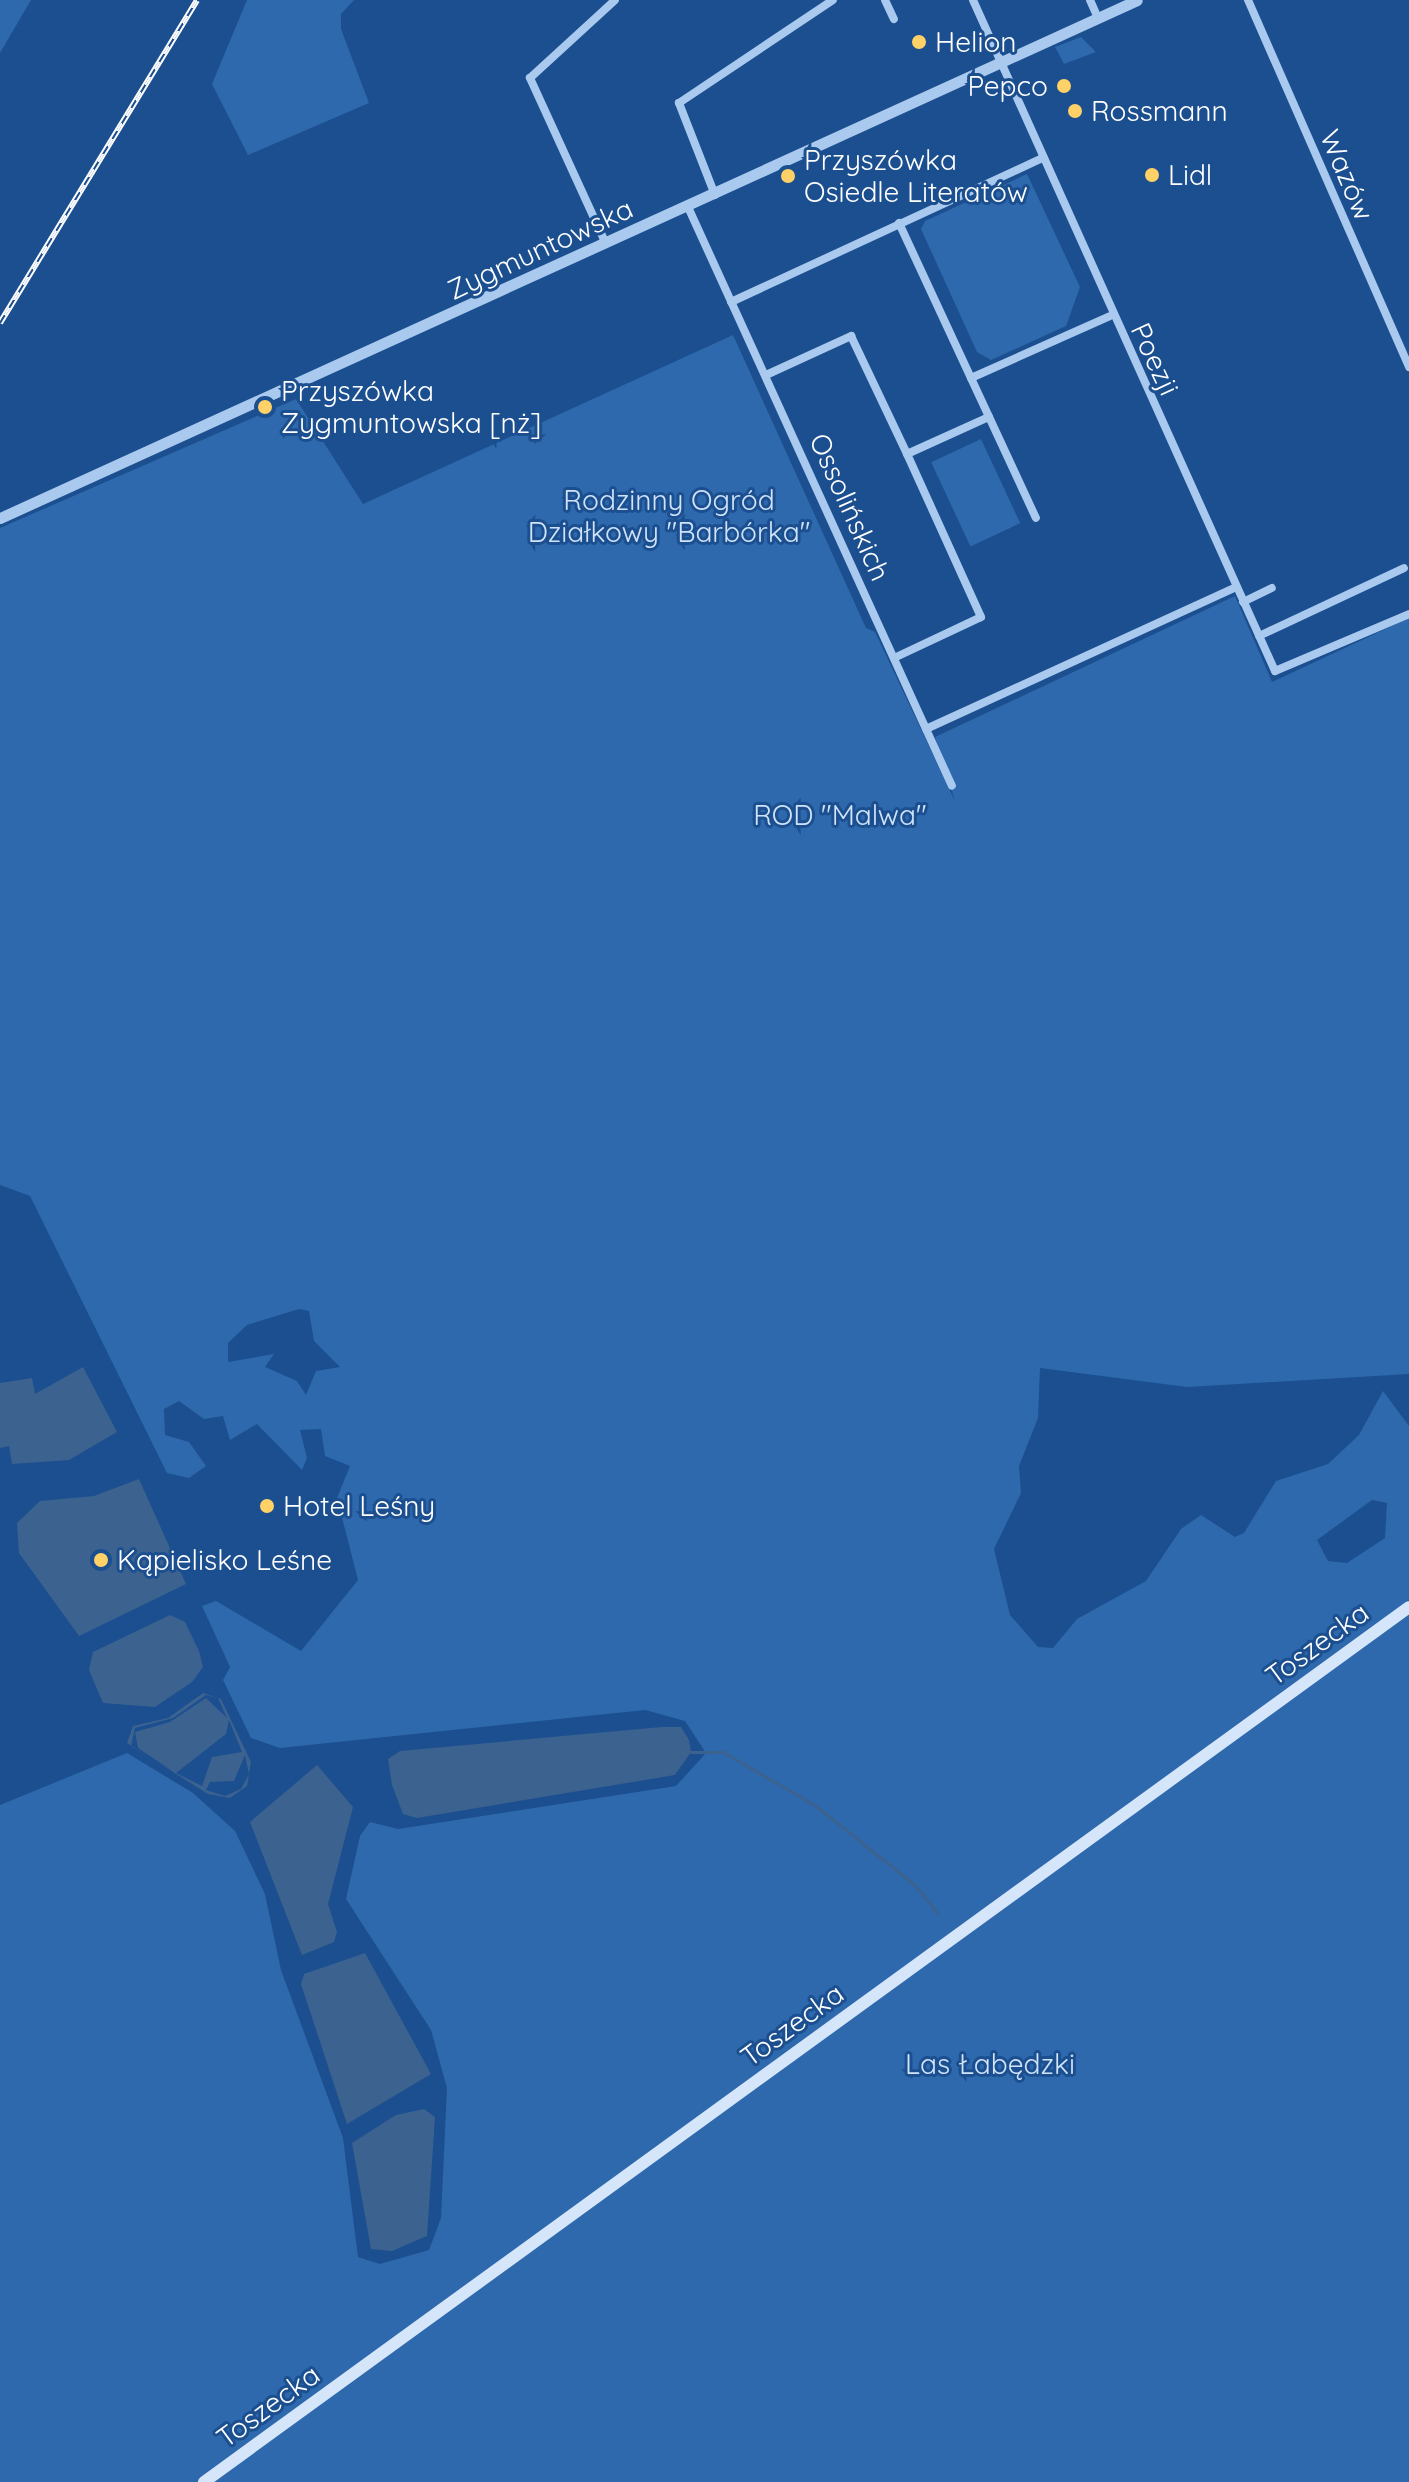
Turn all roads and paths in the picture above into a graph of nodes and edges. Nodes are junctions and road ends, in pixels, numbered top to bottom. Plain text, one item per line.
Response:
1 (615, 0) edge
2 (833, 0) edge
3 (885, 0) edge
4 (973, 0) edge
5 (1090, 0) edge
6 (1137, 0) edge
7 (1248, 0) edge
8 (1098, 18) junction
9 (894, 19) dead end
10 (998, 65) junction
11 (1041, 159) junction
12 (715, 195) junction
13 (688, 207) junction
14 (899, 223) junction
15 (606, 245) junction
16 (731, 302) junction
17 (1110, 316) junction
18 (1409, 367) edge
19 (766, 375) junction
20 (971, 378) junction
21 (989, 417) junction
22 (907, 454) junction
23 (0, 518) edge
24 (1036, 518) dead end
25 (1404, 568) dead end
26 (1236, 587) junction
27 (1272, 588) dead end
28 (1243, 602) junction
29 (1409, 614) edge
30 (1259, 636) junction
31 (894, 658) junction
32 (926, 729) junction
33 (952, 786) dead end
34 (1409, 1607) edge
35 (204, 2482) edge

1 - 15 street
2 - 12 street
3 - 9 street
4 - 10 street, Poezji
5 - 8 street
6 - 8 street, Zygmuntowska
7 - 18 street, Wazów
8 - 10 street, Zygmuntowska
10 - 11 street, Poezji
10 - 12 street, Zygmuntowska
11 - 14 street
11 - 17 street, Poezji
12 - 13 street, Zygmuntowska
13 - 15 street, Zygmuntowska
13 - 16 street, Ossolińskich
14 - 16 street
14 - 20 street
15 - 23 street, Zygmuntowska
16 - 19 street, Ossolińskich
17 - 20 street
17 - 26 street, Poezji
19 - 22 street
19 - 31 street, Ossolińskich
20 - 21 street
21 - 22 street
21 - 24 street
22 - 31 street
25 - 30 street
26 - 28 street, Poezji
26 - 32 street
27 - 28 street
28 - 30 street, Poezji
29 - 30 street, Poezji
31 - 32 street, Ossolińskich
32 - 33 street, Ossolińskich
34 - 35 main road, Toszecka

